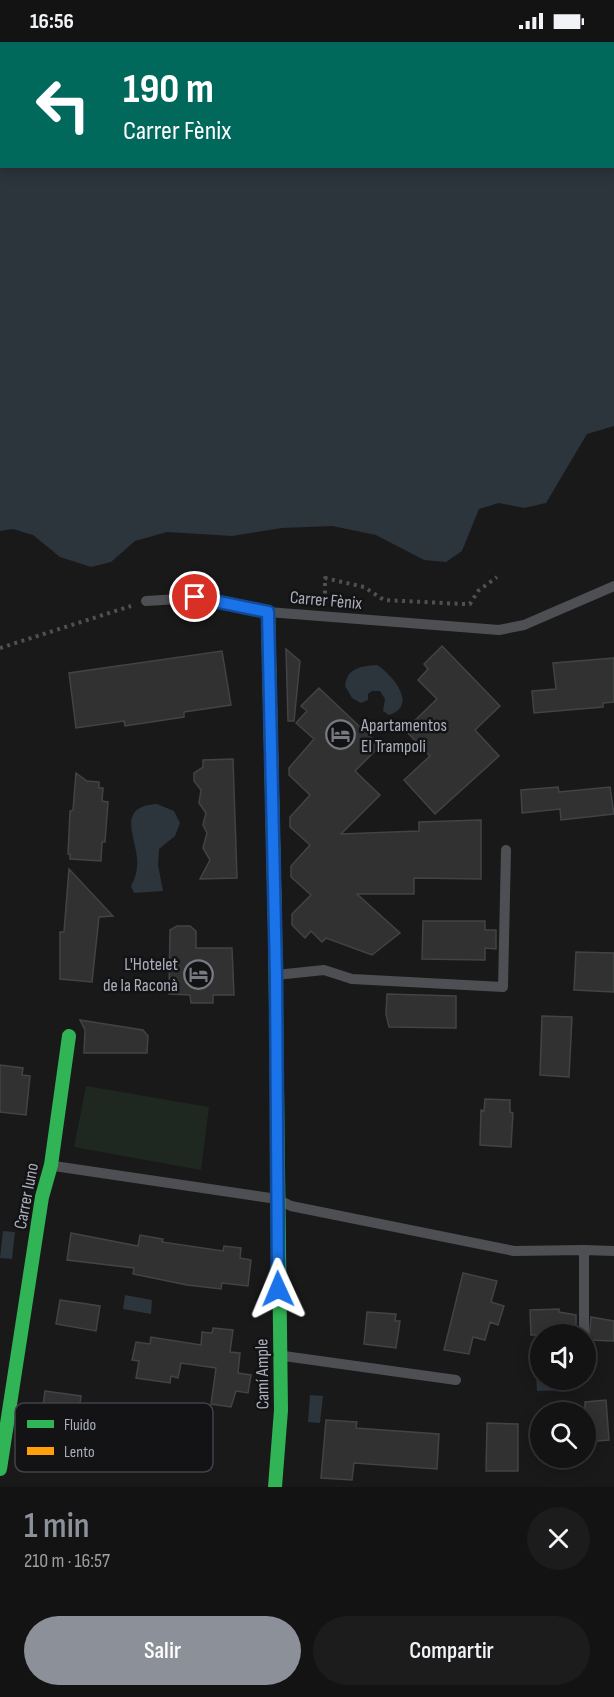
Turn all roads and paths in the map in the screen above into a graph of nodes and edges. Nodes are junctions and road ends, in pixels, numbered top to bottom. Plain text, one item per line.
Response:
1 (497, 578) dead end
2 (614, 586) edge
3 (325, 600) dead end
4 (146, 601) joint
5 (268, 612) junction
6 (0, 648) edge
7 (506, 850) dead end
8 (276, 975) junction
9 (69, 1036) dead end
10 (51, 1165) junction
11 (277, 1199) junction
12 (584, 1250) junction
13 (614, 1251) edge
14 (584, 1324) edge
15 (279, 1356) junction
16 (456, 1380) dead end
17 (0, 1468) edge
18 (274, 1487) edge

1 - 3 path
2 - 5 lane, Carrer Fènix
4 - 5 lane, Carrer Fènix
4 - 6 path
5 - 8 street, Camí Ample
7 - 8 lane
8 - 11 street, Camí Ample
9 - 10 street, Carrer Iuno
10 - 11 lane
10 - 17 street, Carrer Iuno
11 - 12 lane
11 - 15 street, Camí Ample
12 - 13 lane
12 - 14 lane
15 - 16 lane
15 - 18 street, Camí Ample

